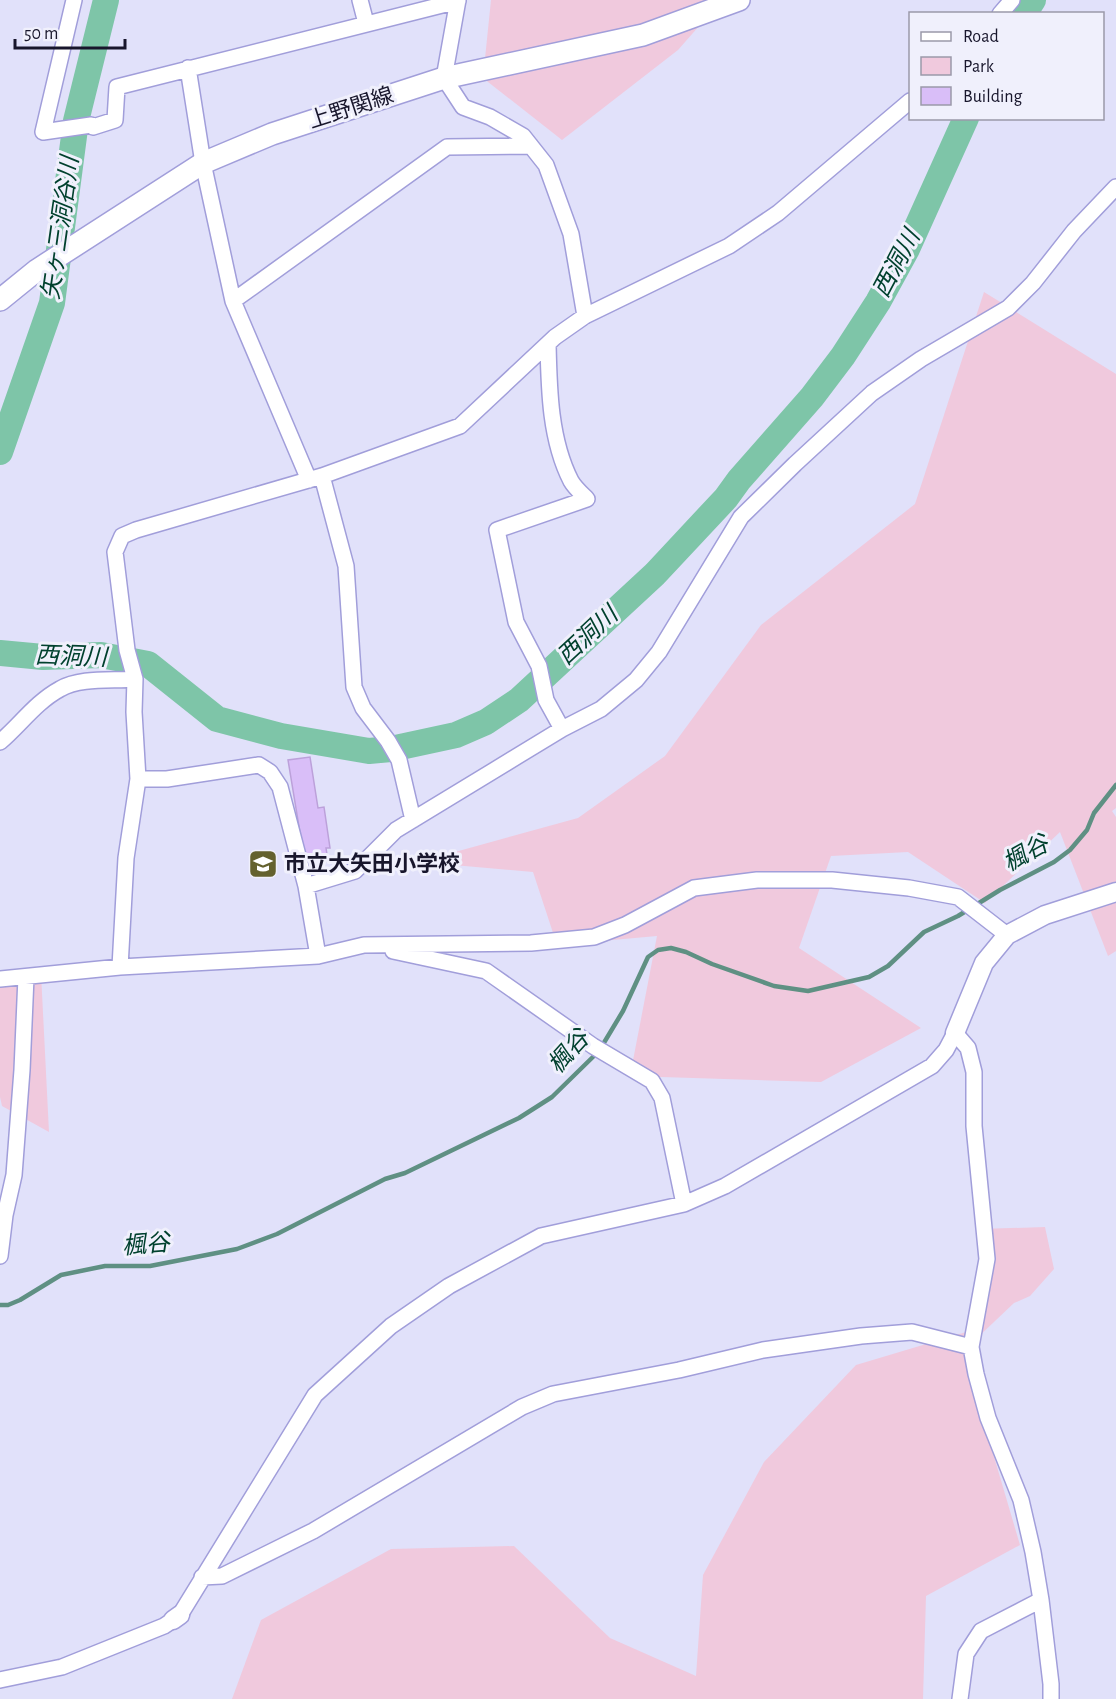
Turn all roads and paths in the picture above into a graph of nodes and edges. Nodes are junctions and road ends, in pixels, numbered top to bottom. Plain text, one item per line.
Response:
1 (74, 0) edge
2 (360, 0) edge
3 (458, 0) edge
4 (739, 0) edge
5 (1012, 0) edge
6 (1002, 12) edge
7 (366, 23) junction
8 (188, 68) junction
9 (444, 78) junction
10 (909, 102) edge
11 (531, 146) junction
12 (203, 164) junction
13 (1116, 187) edge
14 (0, 300) edge
15 (233, 301) junction
16 (585, 316) junction
17 (548, 344) junction
18 (315, 478) junction
19 (135, 679) junction
20 (562, 729) junction
21 (1, 745) edge
22 (138, 779) junction
23 (413, 820) junction
24 (306, 886) junction
25 (1116, 892) edge
26 (1007, 935) junction
27 (364, 945) junction
28 (318, 956) junction
29 (120, 967) junction
30 (26, 977) junction
31 (0, 979) edge
32 (955, 1033) junction
33 (684, 1204) junction
34 (0, 1256) edge
35 (971, 1347) junction
36 (202, 1577) junction
37 (1041, 1600) junction
38 (0, 1680) edge
39 (960, 1699) edge
40 (1051, 1699) edge

1 - 8 street
2 - 7 street
3 - 7 street
3 - 9 street
4 - 9 main road, 上野関線
5 - 6 street
7 - 8 street
8 - 12 street
9 - 11 street
9 - 12 main road, 上野関線
10 - 16 street
11 - 15 street
11 - 16 street
12 - 14 main road, 上野関線
12 - 15 street
13 - 20 street
15 - 18 street
16 - 17 street
17 - 18 street
17 - 20 street
18 - 19 street
18 - 23 street
19 - 21 street
19 - 22 street
20 - 23 street
22 - 24 street
22 - 29 street
23 - 24 street
24 - 28 street
25 - 26 street
26 - 27 street
26 - 32 street
27 - 28 street
27 - 33 street
28 - 29 street
29 - 30 street
30 - 31 street
30 - 34 street
32 - 33 street
32 - 35 street
33 - 36 street
35 - 36 street
35 - 37 street
36 - 38 street
37 - 39 street
37 - 40 street

